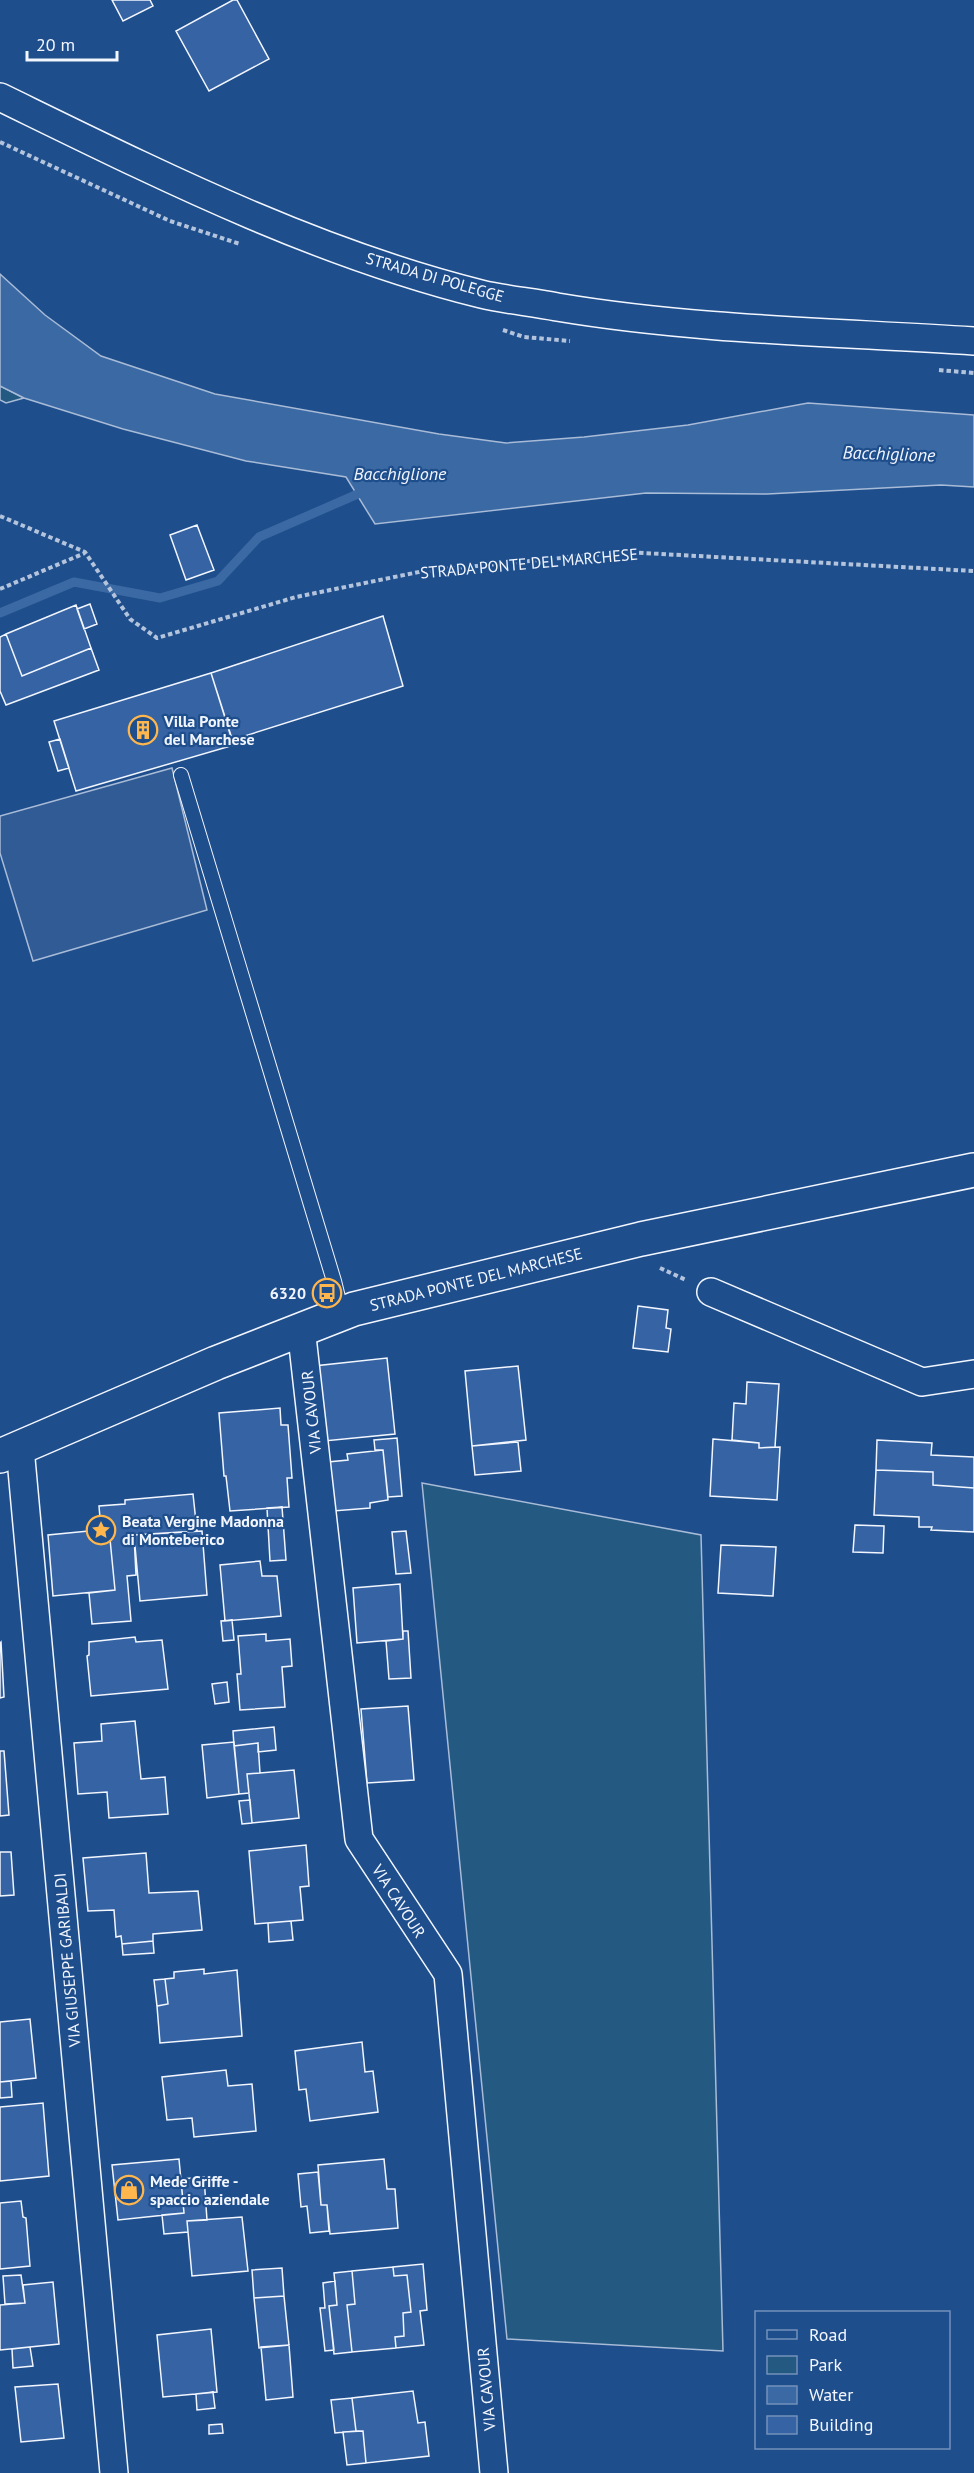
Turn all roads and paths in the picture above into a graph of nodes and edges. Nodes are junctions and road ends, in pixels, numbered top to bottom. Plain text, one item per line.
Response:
1 (0, 97) edge
2 (974, 341) edge
3 (0, 516) edge
4 (86, 552) junction
5 (974, 571) edge
6 (0, 589) edge
7 (181, 775) dead end
8 (974, 1170) edge
9 (652, 1264) dead end
10 (711, 1292) joint
11 (342, 1314) junction
12 (301, 1328) junction
13 (974, 1374) edge
14 (10, 1452) edge
15 (114, 2473) edge
16 (494, 2473) edge

1 - 2 street, STRADA DI POLEGGE
3 - 4 path
4 - 5 path, STRADA PONTE DEL MARCHESE
4 - 6 path
7 - 11 lane
8 - 11 main road, STRADA PONTE DEL MARCHESE
9 - 10 path
10 - 13 street
11 - 12 main road, STRADA PONTE DEL MARCHESE
12 - 14 main road, STRADA PONTE DEL MARCHESE
12 - 16 street, VIA CAVOUR
14 - 15 street, VIA GIUSEPPE GARIBALDI

